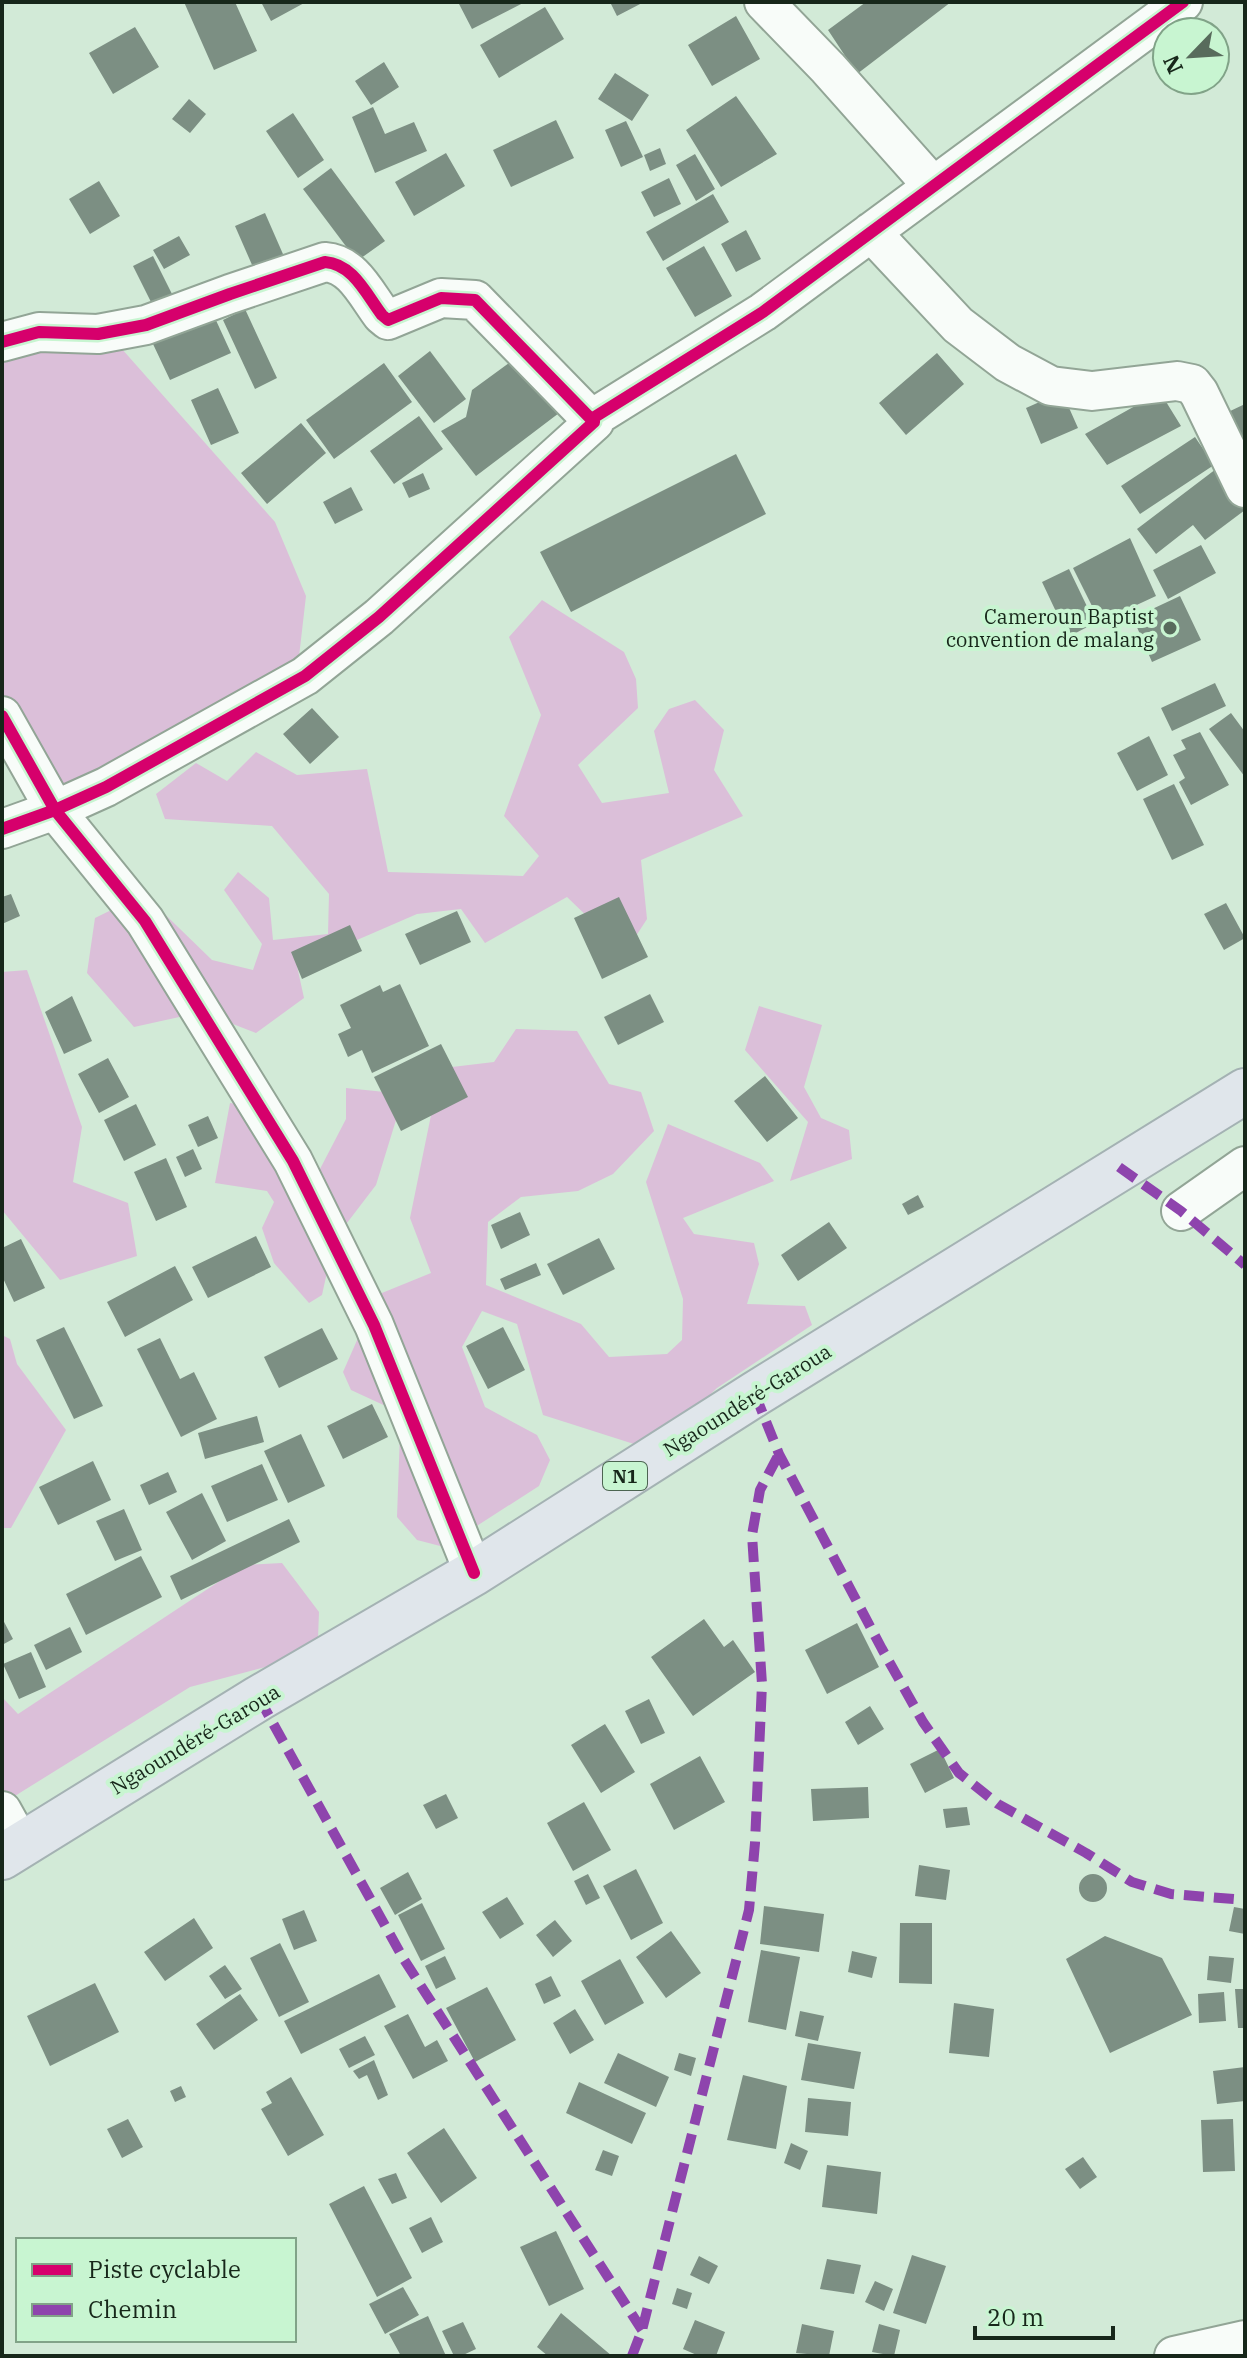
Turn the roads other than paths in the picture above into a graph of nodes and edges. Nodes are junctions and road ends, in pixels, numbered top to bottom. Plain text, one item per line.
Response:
1 (764, 2) edge
2 (1183, 2) edge
3 (933, 186) junction
4 (871, 232) junction
5 (2, 342) edge
6 (594, 422) junction
7 (1245, 488) edge
8 (2, 716) edge
9 (55, 810) junction
10 (2, 829) edge
11 (1245, 1091) edge
12 (1245, 1166) edge
13 (1181, 1211) dead end
14 (474, 1573) junction
15 (8, 1837) edge
16 (1245, 2340) edge
17 (1174, 2356) edge

1 - 3 street
2 - 3 street
3 - 4 street
4 - 6 street
4 - 7 street
5 - 6 street
6 - 9 street
8 - 9 street
9 - 10 street
9 - 14 street
11 - 14 highway, Ngaoundéré-Garoua / N1
12 - 13 street
14 - 15 highway, Ngaoundéré-Garoua / N1
16 - 17 street

